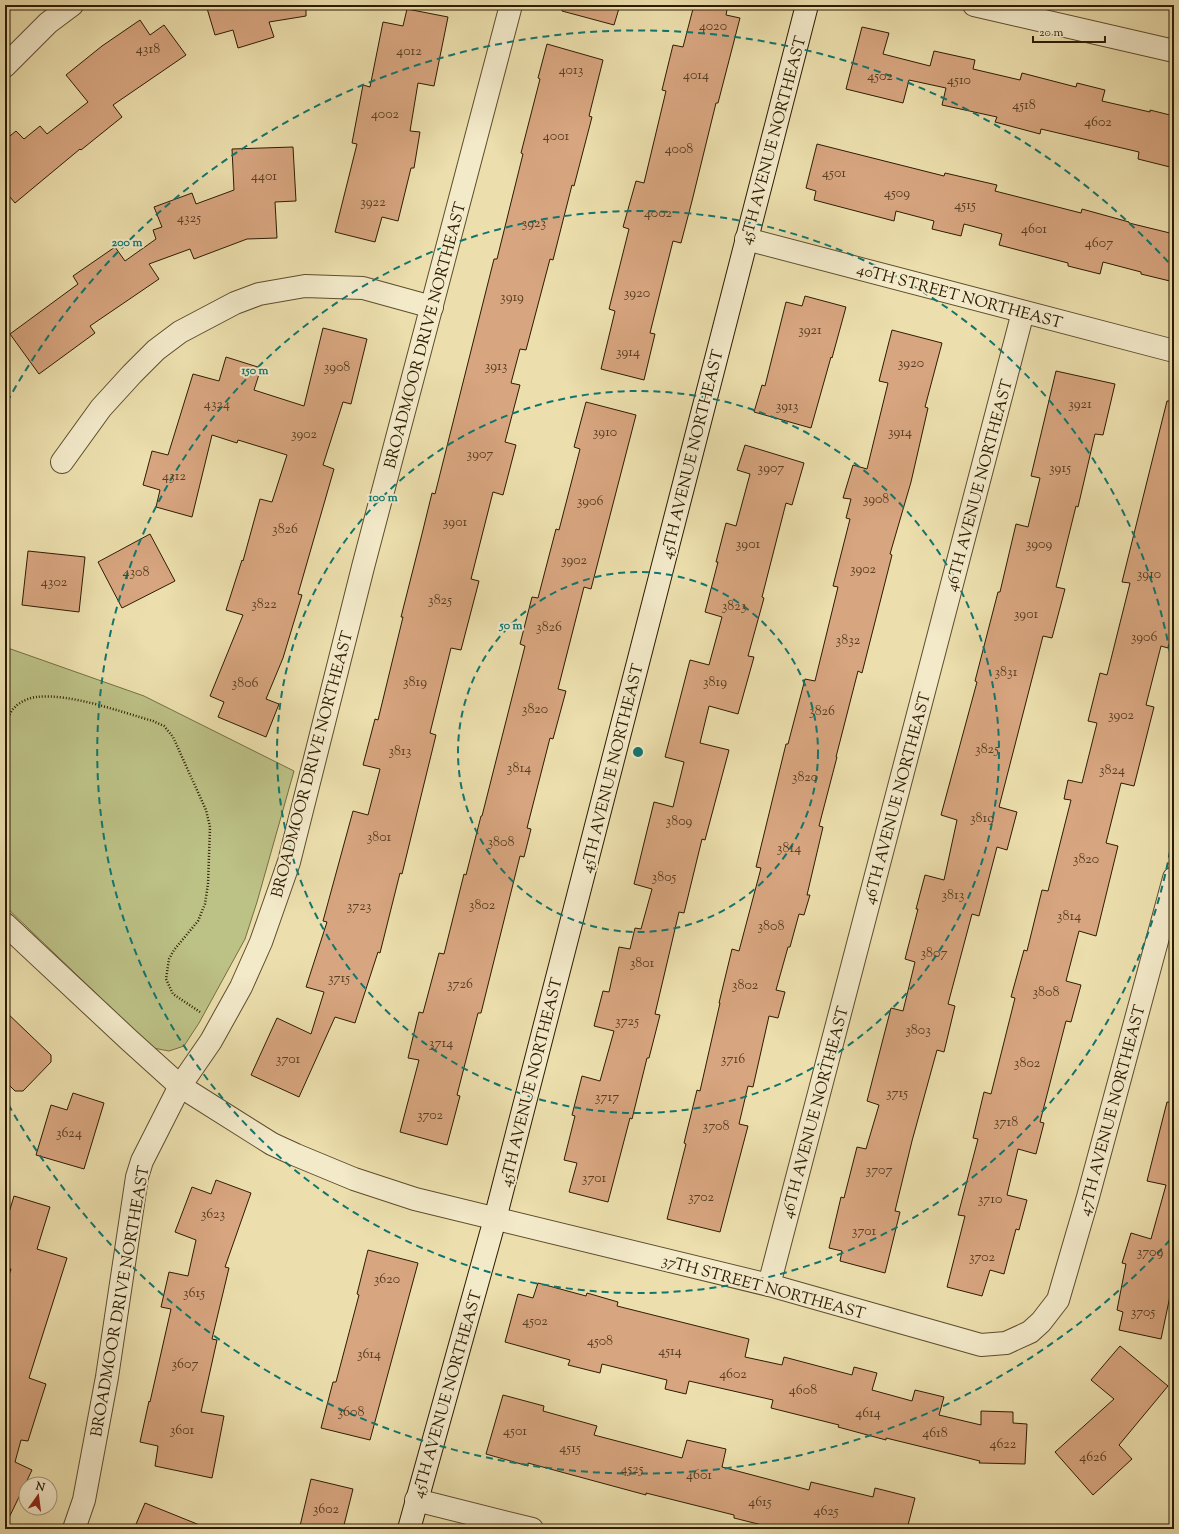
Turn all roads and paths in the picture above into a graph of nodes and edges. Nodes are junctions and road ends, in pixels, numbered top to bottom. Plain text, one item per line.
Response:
1 (72, 5) edge
2 (511, 5) edge
3 (807, 5) edge
4 (974, 5) edge
5 (1174, 51) edge
6 (5, 66) edge
7 (746, 239) junction
8 (432, 307) junction
9 (1023, 312) junction
10 (1174, 351) edge
11 (62, 462) dead end
12 (5, 729) edge
13 (1174, 878) edge
14 (5, 924) edge
15 (220, 1025) junction
16 (180, 1086) junction
17 (495, 1219) junction
18 (769, 1285) junction
19 (1030, 1332) joint
20 (416, 1500) junction
21 (74, 1529) edge
22 (409, 1529) edge
23 (532, 1529) edge

1 - 6 street
2 - 8 street, BROADMOOR DRIVE NORTHEAST
3 - 7 street, 45TH AVENUE NORTHEAST
4 - 5 street
7 - 9 street, 40TH STREET NORTHEAST
7 - 17 street, 45TH AVENUE NORTHEAST
8 - 11 street
8 - 15 street, BROADMOOR DRIVE NORTHEAST
9 - 10 street, 40TH STREET NORTHEAST
9 - 18 street, 46TH AVENUE NORTHEAST
12 - 15 path
13 - 19 street, 47TH AVENUE NORTHEAST
14 - 16 street, 37TH STREET NORTHEAST
15 - 16 street, BROADMOOR DRIVE NORTHEAST
16 - 17 street, 37TH STREET NORTHEAST
16 - 21 street, BROADMOOR DRIVE NORTHEAST
17 - 18 street, 37TH STREET NORTHEAST
17 - 20 street, 45TH AVENUE NORTHEAST
18 - 19 street, 37TH STREET NORTHEAST
20 - 22 street, 45TH AVENUE NORTHEAST
20 - 23 street

